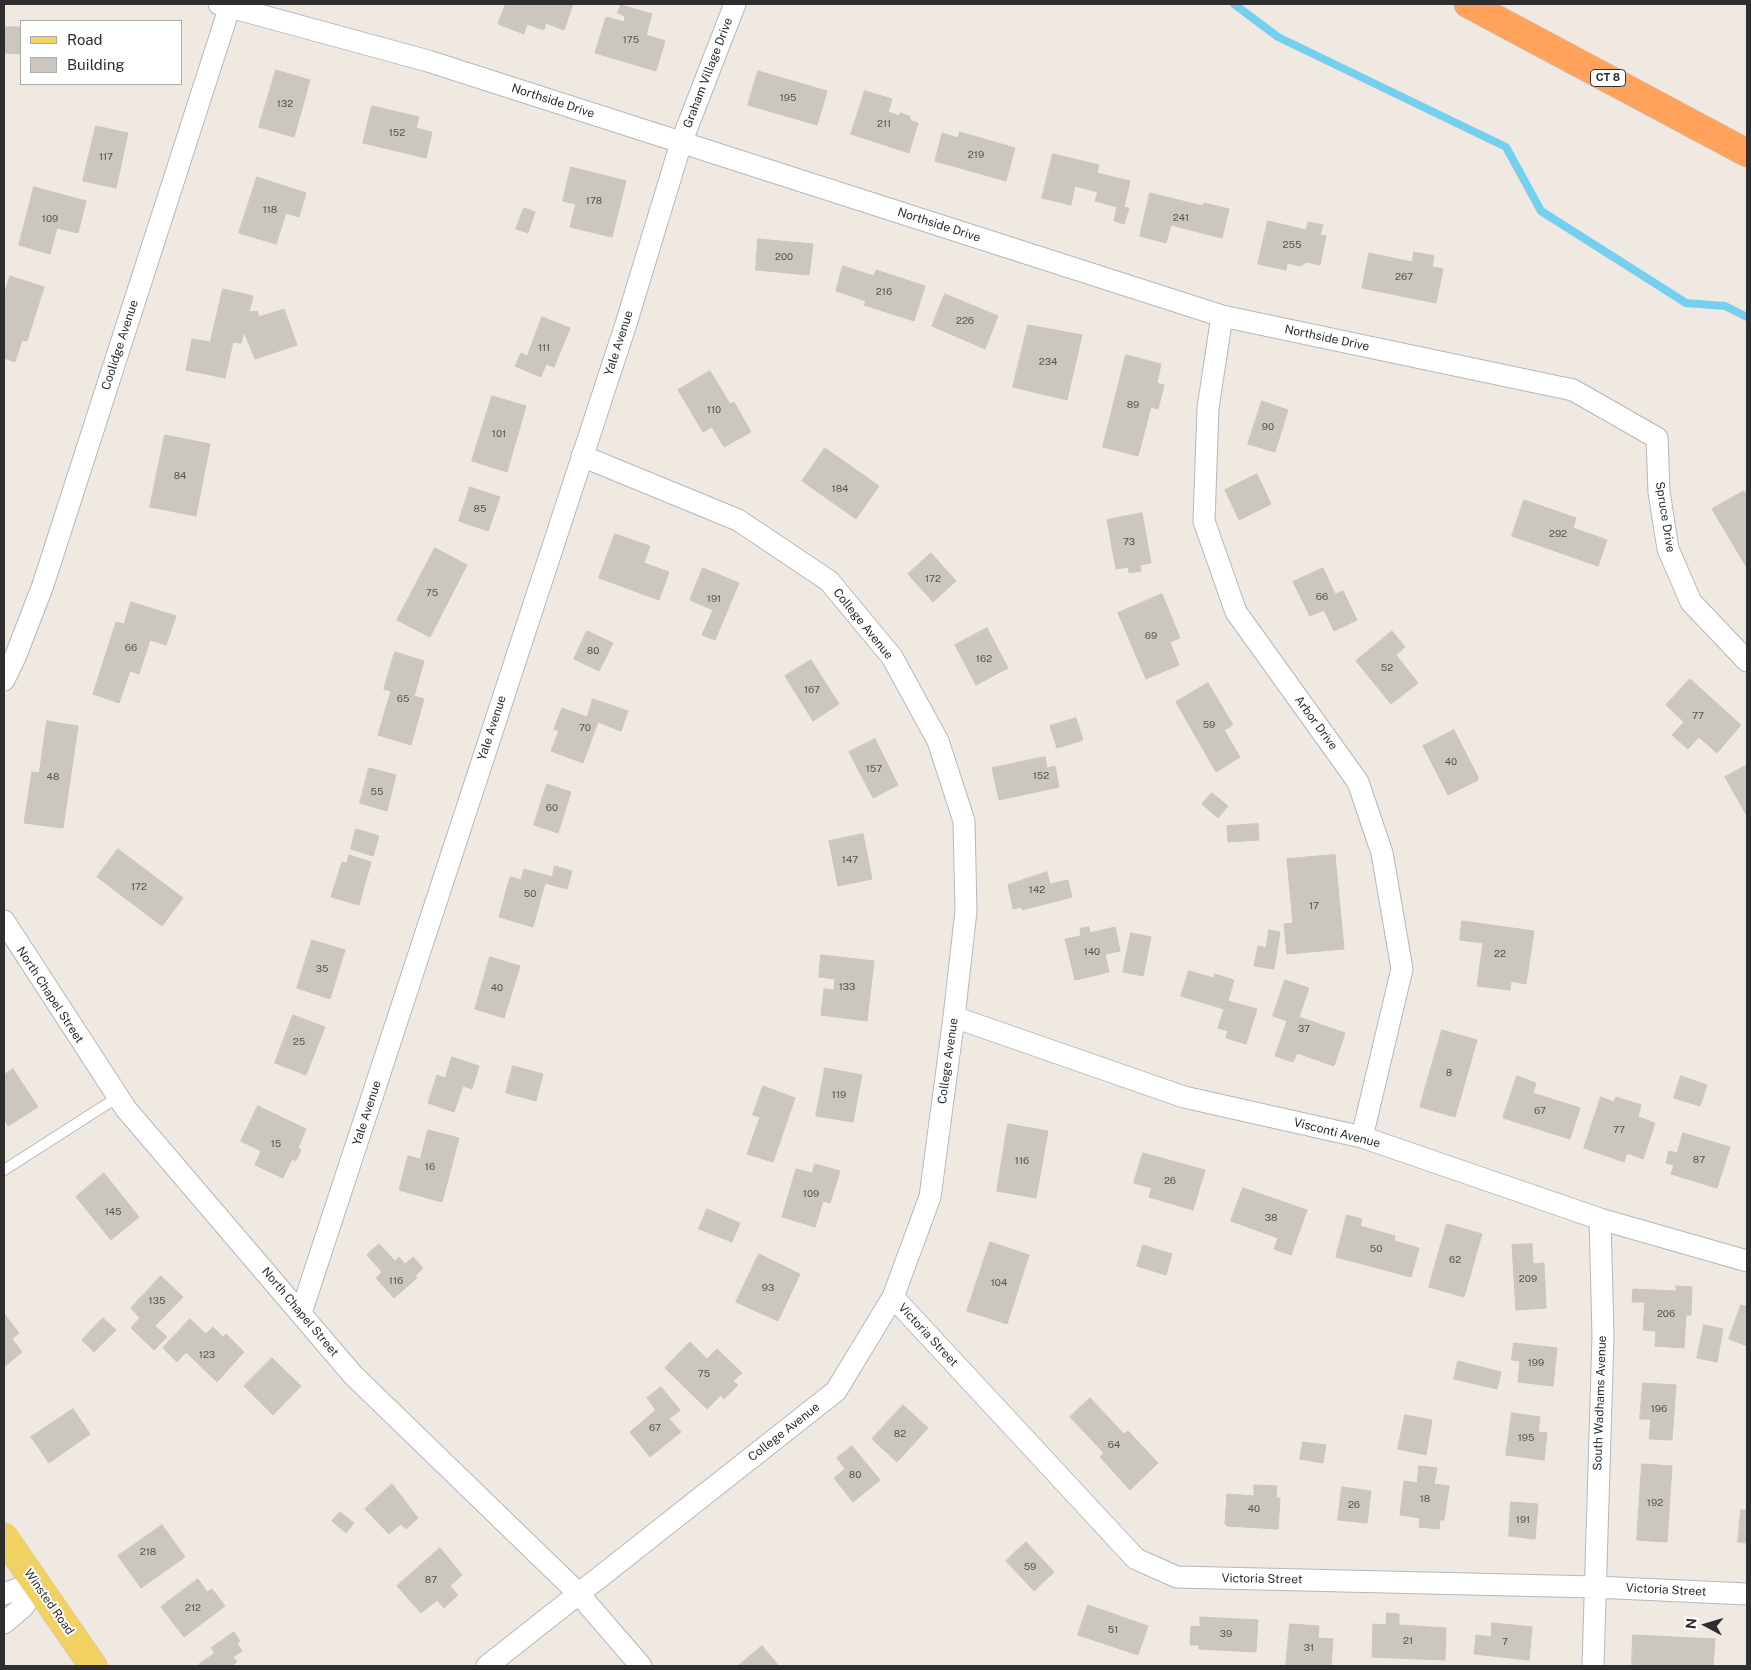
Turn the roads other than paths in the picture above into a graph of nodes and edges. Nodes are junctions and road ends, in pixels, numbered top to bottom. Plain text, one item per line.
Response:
1 (735, 4) edge
2 (1468, 4) edge
3 (225, 5) edge
4 (681, 143) junction
5 (1747, 153) edge
6 (1222, 316) junction
7 (1657, 438) joint
8 (582, 456) junction
9 (1747, 660) edge
10 (4, 680) edge
11 (4, 921) edge
12 (954, 1017) junction
13 (118, 1097) junction
14 (1362, 1137) junction
15 (4, 1170) edge
16 (1600, 1219) junction
17 (1747, 1261) edge
18 (893, 1297) junction
19 (301, 1313) junction
20 (4, 1537) edge
21 (38, 1586) junction
22 (1595, 1586) junction
23 (578, 1592) junction
24 (4, 1594) edge
25 (1747, 1594) edge
26 (4, 1623) edge
27 (93, 1666) edge
28 (487, 1666) edge
29 (641, 1666) edge
30 (1593, 1666) edge

1 - 4 street, Graham Village Drive
2 - 5 highway, CT 8
3 - 4 street, Northside Drive
3 - 10 street, Coolidge Avenue
4 - 6 street, Northside Drive
4 - 8 street, Yale Avenue
6 - 7 street, Northside Drive
6 - 14 street, Arbor Drive
7 - 9 street, Spruce Drive
8 - 12 street, College Avenue
8 - 19 street, Yale Avenue
11 - 13 street, North Chapel Street
12 - 14 street, Visconti Avenue
12 - 18 street, College Avenue
13 - 15 lane
13 - 19 street, North Chapel Street
14 - 16 street, Visconti Avenue
16 - 17 street, Visconti Avenue
16 - 22 street, South Wadhams Avenue
18 - 22 street, Victoria Street
18 - 23 street, College Avenue
19 - 23 street, North Chapel Street
20 - 21 main road, Winsted Road
21 - 24 street
21 - 26 street
21 - 27 main road, Winsted Road
22 - 25 street, Victoria Street
22 - 30 street, South Wadhams Avenue
23 - 28 street, College Avenue
23 - 29 street, North Chapel Street

